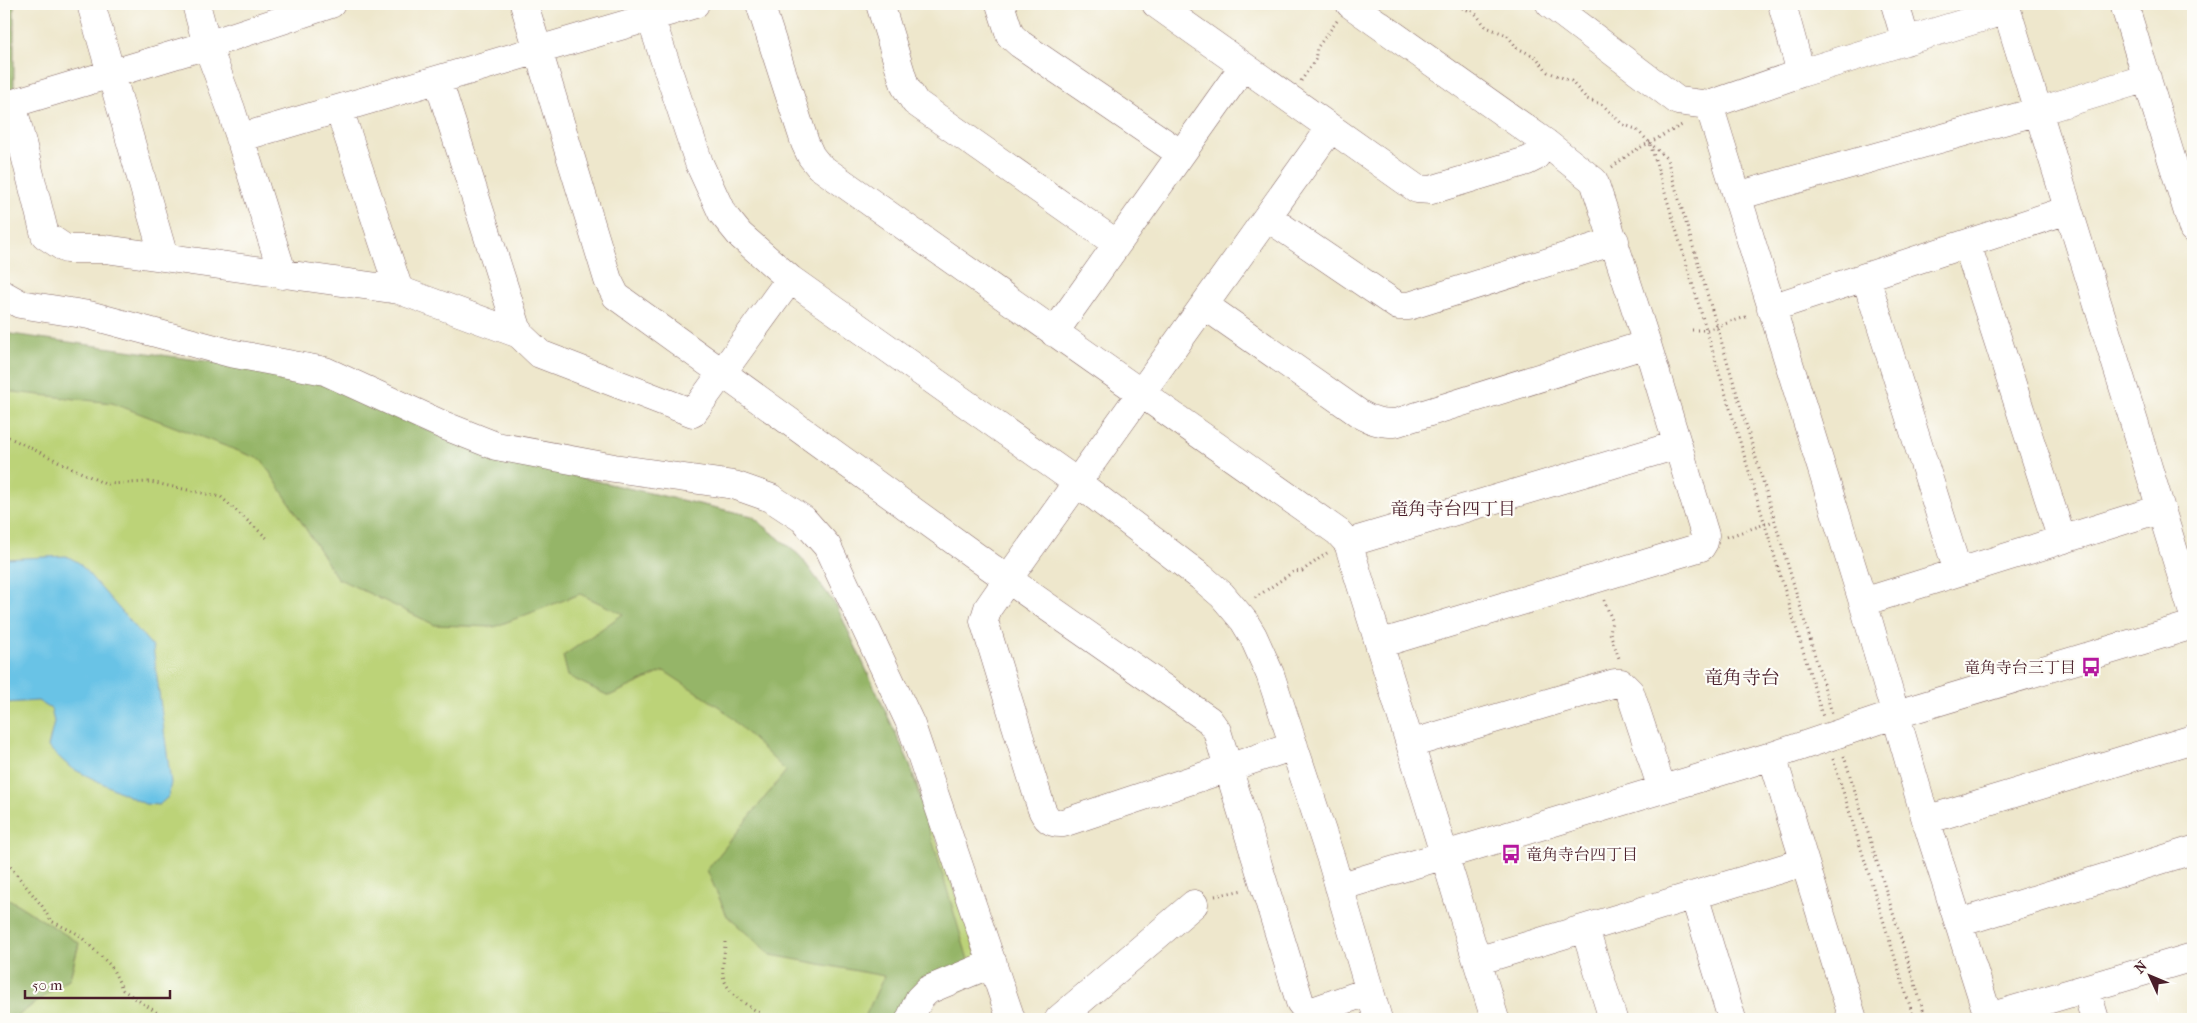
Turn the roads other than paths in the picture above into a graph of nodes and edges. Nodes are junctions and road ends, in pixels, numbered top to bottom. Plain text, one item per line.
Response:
1 (91, 4) edge
2 (196, 4) edge
3 (524, 4) edge
4 (695, 4) edge
5 (760, 4) edge
6 (880, 4) edge
7 (1000, 4) edge
8 (1156, 4) edge
9 (1351, 4) edge
10 (1550, 4) edge
11 (1782, 4) edge
12 (1895, 4) edge
13 (2124, 4) edge
14 (317, 6) edge
15 (2006, 7) edge
16 (648, 11) edge
17 (1906, 41) junction
18 (207, 45) junction
19 (539, 50) junction
20 (1244, 67) junction
21 (1801, 73) junction
22 (111, 74) junction
23 (2146, 78) junction
24 (438, 80) junction
25 (8, 104) edge
26 (1709, 105) junction
27 (339, 109) junction
28 (2039, 112) junction
29 (1330, 129) junction
30 (239, 138) junction
31 (1546, 143) junction
32 (1181, 154) junction
33 (1737, 196) junction
34 (2068, 210) junction
35 (1267, 217) junction
36 (2193, 229) edge
37 (1615, 241) junction
38 (1117, 244) junction
39 (1967, 244) junction
40 (164, 257) junction
41 (283, 275) junction
42 (1866, 278) junction
43 (790, 279) junction
44 (399, 290) junction
45 (4, 295) edge
46 (1204, 305) junction
47 (1771, 308) junction
48 (1054, 332) junction
49 (519, 334) junction
50 (1647, 344) junction
51 (722, 374) junction
52 (1141, 392) junction
53 (1677, 445) junction
54 (1078, 483) junction
55 (2160, 509) junction
56 (2062, 540) junction
57 (1348, 543) junction
58 (1958, 572) junction
59 (1008, 579) junction
60 (1863, 602) junction
61 (2193, 614) edge
62 (2193, 626) edge
63 (1379, 644) junction
64 (1897, 714) junction
65 (2193, 739) edge
66 (1410, 744) junction
67 (1294, 746) junction
68 (1772, 756) junction
69 (1228, 768) junction
70 (1662, 789) junction
71 (1926, 820) junction
72 (2193, 850) edge
73 (1444, 855) junction
74 (1804, 862) junction
75 (1339, 887) junction
76 (1694, 895) junction
77 (1202, 901) road end
78 (1958, 923) junction
79 (1585, 929) junction
80 (1477, 961) junction
81 (993, 963) junction
82 (2191, 965) edge
83 (2086, 989) junction
84 (1370, 992) junction
85 (1989, 1018) edge
86 (910, 1019) edge
87 (1011, 1019) edge
88 (1059, 1019) edge
89 (1378, 1019) edge
90 (1495, 1019) edge
91 (1613, 1019) edge
92 (1732, 1019) edge
93 (1853, 1019) edge
94 (2095, 1019) edge

1 - 22 street
2 - 18 street
3 - 19 street
4 - 16 street
5 - 48 street
6 - 38 street
7 - 32 street
8 - 20 street
9 - 31 street
10 - 26 street
11 - 21 street
12 - 17 street
13 - 23 street
14 - 18 street
15 - 17 street
15 - 28 street
16 - 19 street
16 - 43 street
17 - 21 street
18 - 22 street
18 - 30 street
19 - 24 street
19 - 51 street
20 - 29 street
20 - 32 street
21 - 26 street
22 - 25 street
22 - 40 street
23 - 28 street
23 - 36 street
24 - 27 street
24 - 49 street
25 - 40 street
26 - 33 street
27 - 30 street
27 - 44 street
28 - 33 street
28 - 34 street
29 - 31 street
29 - 35 street
30 - 41 street
31 - 37 street
32 - 38 street
33 - 47 street
34 - 39 street
34 - 55 street
35 - 37 street
35 - 46 street
37 - 50 street
38 - 48 street
39 - 42 street
39 - 56 street
40 - 41 street
41 - 44 street
42 - 47 street
42 - 58 street
43 - 51 street
43 - 54 street
44 - 49 street
45 - 81 street
46 - 50 street
46 - 52 street
47 - 60 street
48 - 52 street
49 - 51 street
50 - 53 street
51 - 59 street
52 - 54 street
52 - 57 street
53 - 57 street
53 - 63 street
54 - 59 street
54 - 67 street
55 - 56 street
55 - 61 street
56 - 58 street
57 - 63 street
58 - 60 street
59 - 69 street
59 - 69 street
60 - 64 street
62 - 64 street
63 - 66 street
64 - 68 street
64 - 71 street
65 - 71 street
66 - 70 street
66 - 73 street
67 - 69 street
67 - 75 street
68 - 70 street
68 - 74 street
69 - 84 street
70 - 73 street
71 - 78 street
72 - 78 street
73 - 75 street
73 - 80 street
74 - 76 street
74 - 93 street
75 - 84 street
76 - 79 street
76 - 92 street
77 - 88 street
78 - 85 street
79 - 80 street
79 - 91 street
80 - 90 street
81 - 86 street
81 - 87 street
82 - 83 street
83 - 85 street
83 - 94 street
84 - 89 street

